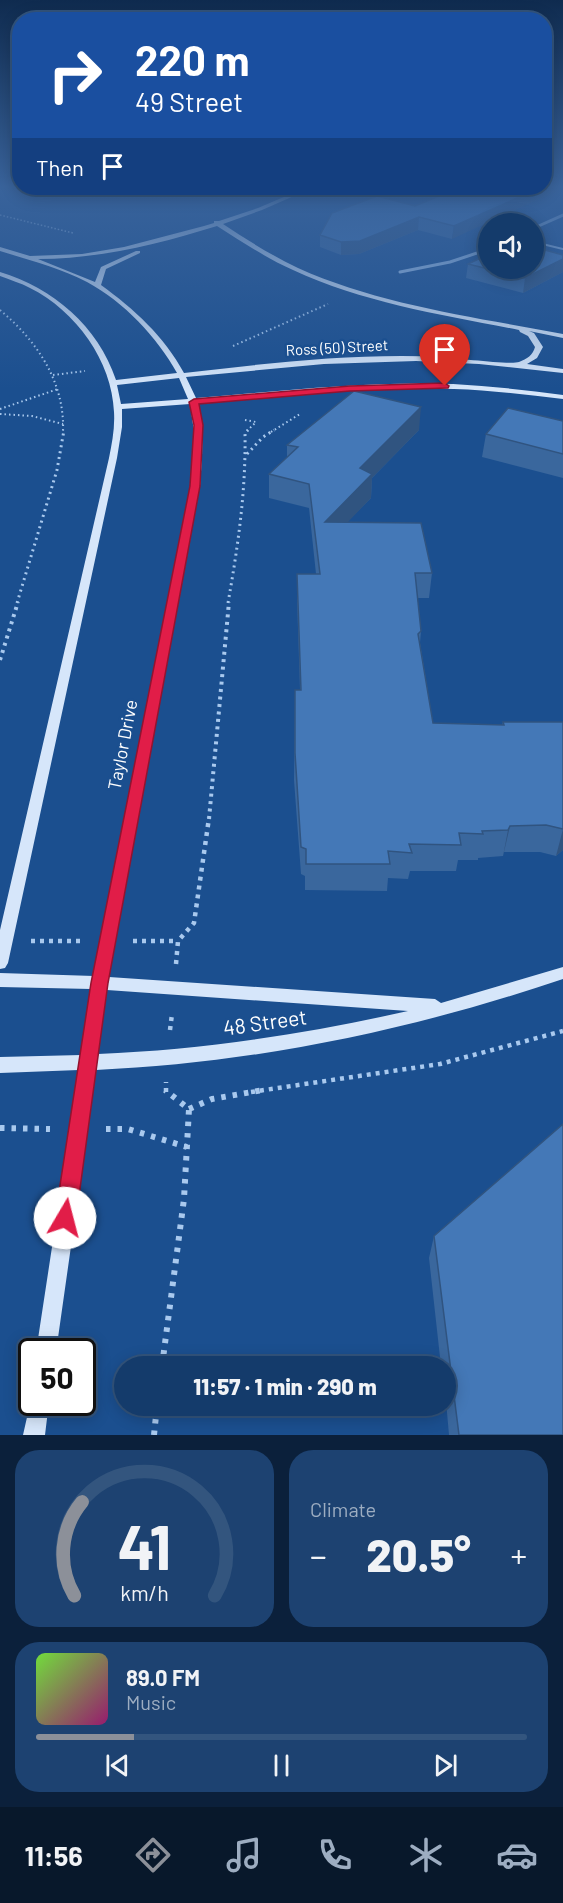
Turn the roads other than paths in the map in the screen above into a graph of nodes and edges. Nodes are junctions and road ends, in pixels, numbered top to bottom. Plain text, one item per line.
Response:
1 (19, 255) edge
2 (97, 255) edge
3 (131, 255) edge
4 (270, 255) edge
5 (471, 255) edge
6 (26, 257) junction
7 (400, 272) dead end
8 (0, 274) edge
9 (97, 286) junction
10 (515, 328) junction
11 (563, 336) edge
12 (519, 365) junction
13 (563, 371) edge
14 (182, 375) junction
15 (113, 383) junction
16 (503, 389) junction
17 (563, 391) edge
18 (563, 397) edge
19 (194, 402) junction
20 (118, 407) junction
21 (0, 963) edge
22 (563, 973) edge
23 (0, 980) edge
24 (100, 983) junction
25 (445, 1007) junction
26 (88, 1062) junction
27 (0, 1065) edge
28 (48, 1338) edge
29 (37, 1416) edge
30 (34, 1435) edge

1 - 6 main road, Taylor Drive
2 - 6 main road
3 - 9 main road
4 - 10 main road
5 - 7 street
6 - 9 main road, Taylor Drive
8 - 15 main road
9 - 14 main road, Taylor Drive
10 - 11 main road
10 - 12 main road
12 - 13 main road, Ross (50) Street
12 - 14 main road, Ross (50) Street
14 - 15 main road, Ross (50) Street
14 - 19 main road, Taylor Drive
15 - 20 main road
16 - 17 main road
16 - 18 main road
16 - 19 main road
19 - 20 main road
19 - 24 main road, Taylor Drive
20 - 21 main road
22 - 25 main road, 48 Street
23 - 24 main road, 48 Street
24 - 25 main road, 48 Street
24 - 26 main road, Taylor Drive
25 - 26 main road, 48 Street
26 - 27 main road, 48 Street
26 - 28 main road, Taylor Drive
29 - 30 main road

